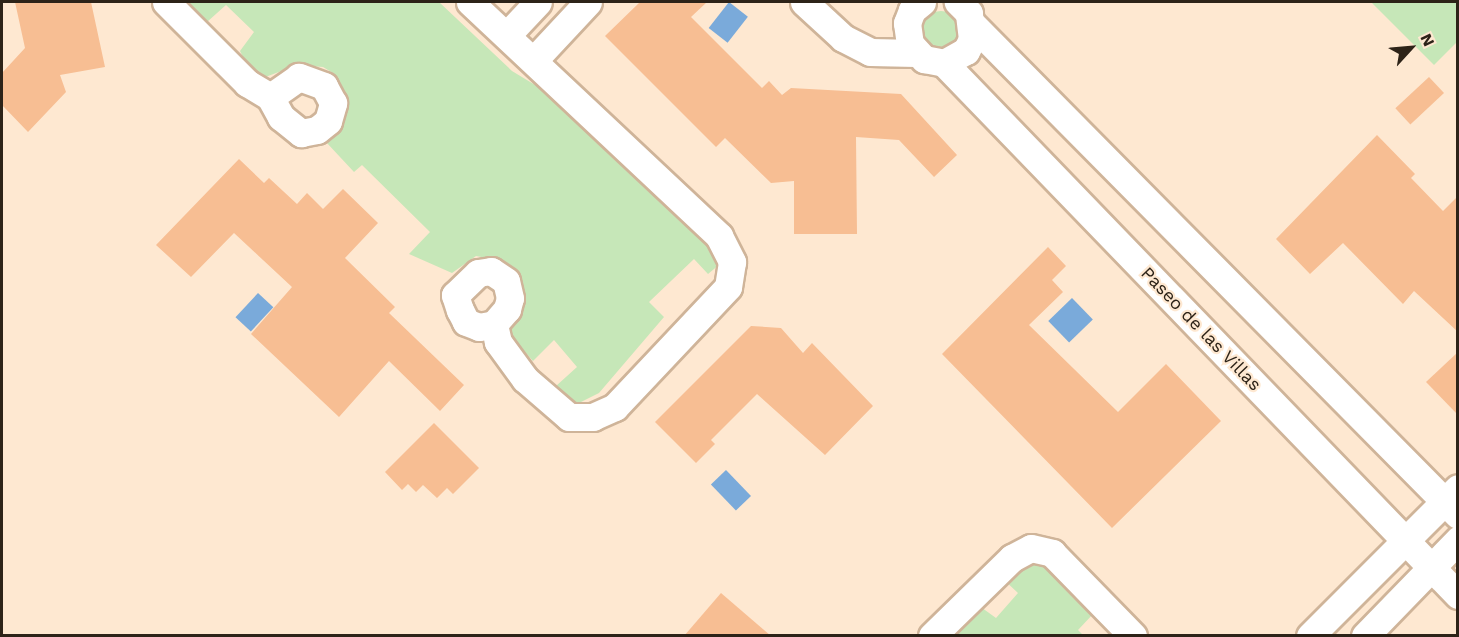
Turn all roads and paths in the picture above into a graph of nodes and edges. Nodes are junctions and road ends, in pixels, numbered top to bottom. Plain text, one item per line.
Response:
1 (166, 2) edge
2 (470, 2) edge
3 (538, 2) edge
4 (588, 2) edge
5 (804, 2) edge
6 (913, 5) edge
7 (963, 8) edge
8 (507, 35) junction
9 (916, 53) junction
10 (534, 60) junction
11 (944, 63) junction
12 (270, 97) dead end
13 (494, 324) dead end
14 (1453, 501) edge
15 (1404, 539) junction
16 (1458, 540) edge
17 (1430, 567) junction
18 (1458, 595) edge
19 (932, 636) edge
20 (1133, 636) edge
21 (1310, 636) edge
22 (1365, 636) edge

1 - 12 street
2 - 8 street
3 - 8 street
4 - 10 street
5 - 9 street
6 - 9 street
7 - 11 street
7 - 14 street
8 - 10 street
9 - 11 street
10 - 13 street
11 - 15 street, Paseo de las Villas
14 - 15 street
15 - 17 street, Paseo de las Villas
15 - 21 street
16 - 17 street
17 - 18 street, Paseo de las Villas
17 - 22 street
19 - 20 street

